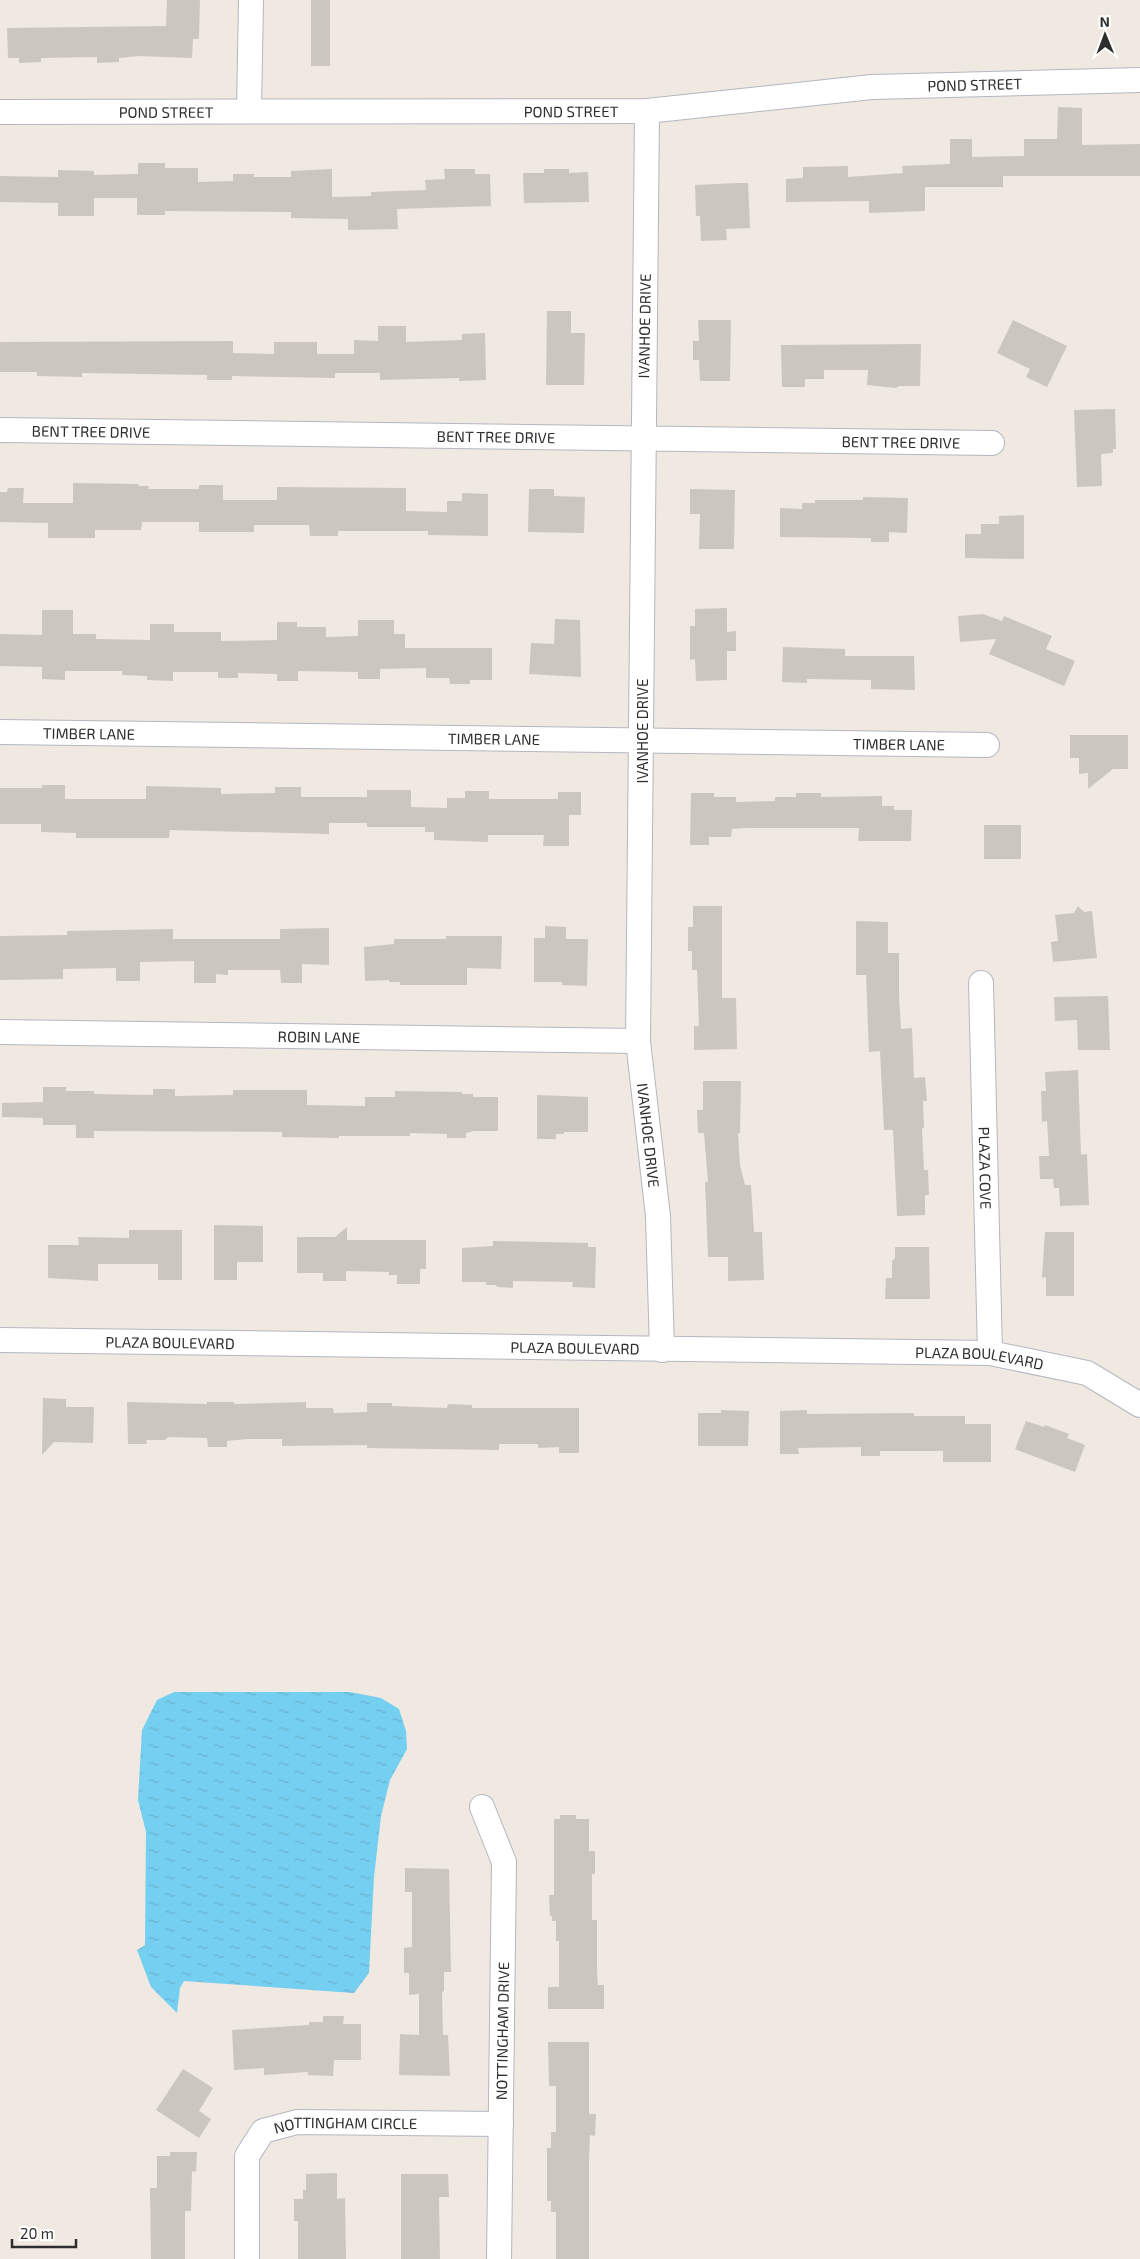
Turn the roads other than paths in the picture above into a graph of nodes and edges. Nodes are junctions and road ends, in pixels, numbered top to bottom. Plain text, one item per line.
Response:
1 (251, 0) edge
2 (1140, 80) edge
3 (249, 111) junction
4 (647, 111) junction
5 (0, 112) edge
6 (0, 430) edge
7 (642, 439) junction
8 (992, 443) dead end
9 (0, 732) edge
10 (643, 742) junction
11 (987, 745) dead end
12 (981, 983) dead end
13 (0, 1032) edge
14 (638, 1041) junction
15 (0, 1340) edge
16 (662, 1350) junction
17 (990, 1353) junction
18 (1140, 1404) edge
19 (482, 1807) dead end
20 (501, 2124) junction
21 (247, 2259) edge
22 (499, 2259) edge

1 - 3 street
2 - 4 street, POND STREET
3 - 4 street, POND STREET
3 - 5 street, POND STREET
4 - 7 street, IVANHOE DRIVE
6 - 7 street, BENT TREE DRIVE
7 - 8 street, BENT TREE DRIVE
7 - 10 street, IVANHOE DRIVE
9 - 10 street, TIMBER LANE
10 - 11 street, TIMBER LANE
10 - 14 street, IVANHOE DRIVE
12 - 17 street, PLAZA COVE
13 - 14 street, ROBIN LANE
14 - 16 street, IVANHOE DRIVE
15 - 16 street, PLAZA BOULEVARD
16 - 17 street, PLAZA BOULEVARD
17 - 18 street, PLAZA BOULEVARD
19 - 20 street, NOTTINGHAM DRIVE
20 - 21 street, NOTTINGHAM CIRCLE
20 - 22 street, NOTTINGHAM DRIVE

